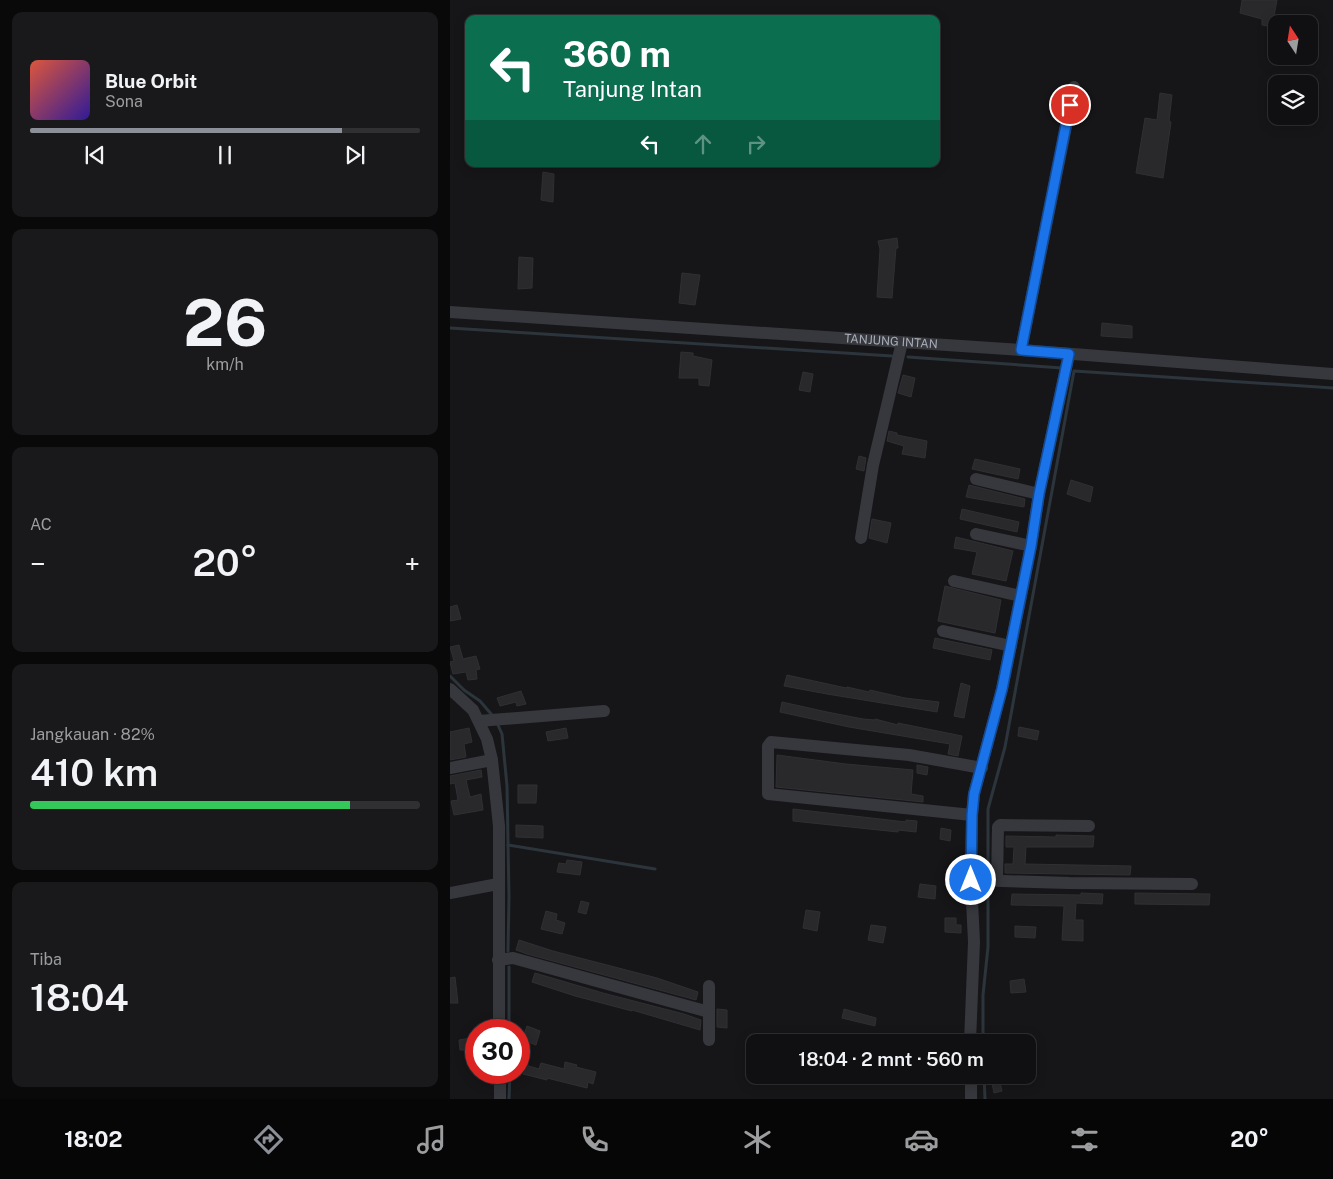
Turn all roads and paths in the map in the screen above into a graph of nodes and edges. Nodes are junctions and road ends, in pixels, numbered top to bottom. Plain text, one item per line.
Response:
1 (1074, 86) dead end
2 (450, 312) edge
3 (902, 342) junction
4 (1021, 350) junction
5 (1069, 354) junction
6 (1333, 374) edge
7 (976, 479) dead end
8 (1039, 494) junction
9 (976, 534) dead end
10 (861, 538) dead end
11 (1031, 546) junction
12 (954, 581) dead end
13 (1021, 596) junction
14 (944, 631) dead end
15 (1011, 646) junction
16 (450, 689) edge
17 (604, 711) dead end
18 (479, 721) junction
19 (492, 760) junction
20 (450, 768) edge
21 (982, 768) junction
22 (972, 815) junction
23 (1089, 826) dead end
24 (975, 880) junction
25 (995, 880) junction
26 (498, 884) junction
27 (1192, 884) dead end
28 (450, 892) edge
29 (498, 960) junction
30 (709, 986) dead end
31 (709, 1012) junction
32 (499, 1019) edge
33 (970, 1034) edge
34 (709, 1040) dead end
35 (500, 1084) edge
36 (971, 1084) edge
37 (500, 1099) edge
38 (971, 1099) edge

1 - 4 street
2 - 3 street, TANJUNG INTAN
3 - 4 street, TANJUNG INTAN
3 - 10 street
4 - 5 street, TANJUNG INTAN
5 - 6 street, TANJUNG INTAN
5 - 8 street
7 - 8 street
8 - 11 street
9 - 11 street
11 - 13 street
12 - 13 street
13 - 15 street
14 - 15 street
15 - 21 street
16 - 18 street
17 - 18 street
18 - 19 street
19 - 20 street
19 - 26 street
21 - 22 street
21 - 22 street
22 - 24 street
23 - 25 street
24 - 25 street
24 - 33 street
25 - 27 street
26 - 28 street
26 - 29 street
29 - 31 street
29 - 32 street
30 - 31 street
31 - 34 street
35 - 37 street
36 - 38 street

